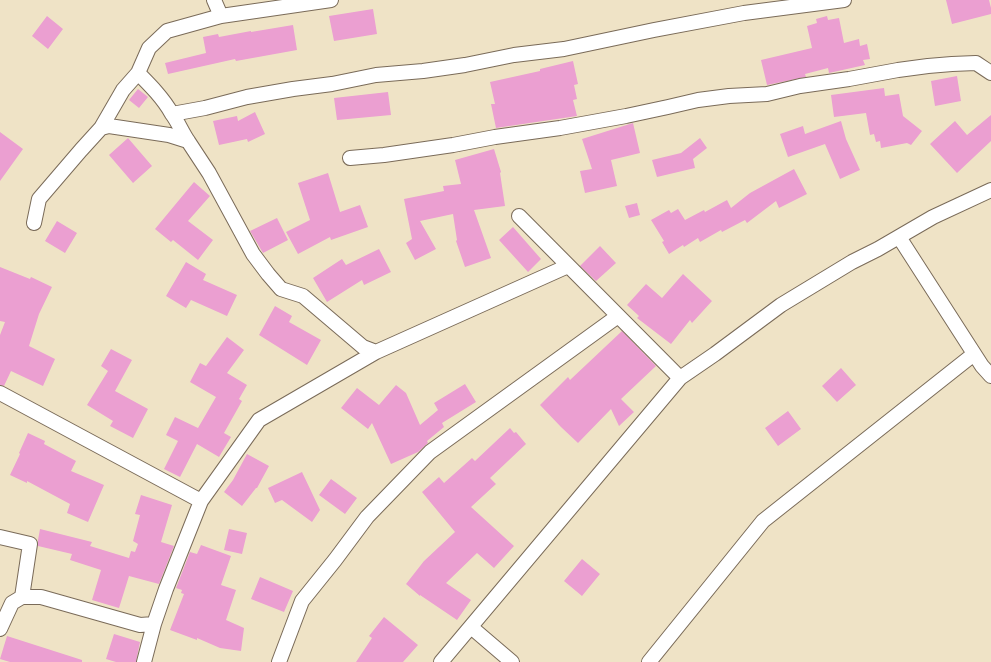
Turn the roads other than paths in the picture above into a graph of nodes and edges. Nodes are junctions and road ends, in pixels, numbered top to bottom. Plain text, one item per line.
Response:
1 (214, 0) edge
2 (331, 0) edge
3 (844, 0) edge
4 (222, 16) junction
5 (138, 73) junction
6 (991, 73) edge
7 (172, 114) junction
8 (101, 128) junction
9 (188, 141) junction
10 (350, 158) dead end
11 (991, 190) edge
12 (519, 216) dead end
13 (34, 223) dead end
14 (899, 237) junction
15 (568, 266) junction
16 (618, 316) junction
17 (376, 352) junction
18 (974, 354) junction
19 (991, 376) edge
20 (680, 378) junction
21 (0, 393) edge
22 (201, 501) junction
23 (0, 537) edge
24 (22, 597) junction
25 (154, 624) junction
26 (471, 627) junction
27 (0, 629) edge
28 (144, 662) edge
29 (279, 662) edge
30 (441, 662) edge
31 (512, 662) edge
32 (649, 662) edge

1 - 4 street
2 - 4 street
3 - 7 street
4 - 5 street
5 - 7 street
5 - 8 street
6 - 10 street
7 - 9 street
8 - 9 street
8 - 13 street
9 - 17 street
11 - 14 street
12 - 15 street
14 - 18 street
14 - 20 street
15 - 16 street
15 - 17 street
16 - 20 street
16 - 29 street
17 - 22 street
18 - 19 street
18 - 32 street
20 - 26 street
21 - 22 street
22 - 25 street
23 - 24 street
24 - 25 street
24 - 27 street
25 - 28 street
26 - 30 street
26 - 31 street

